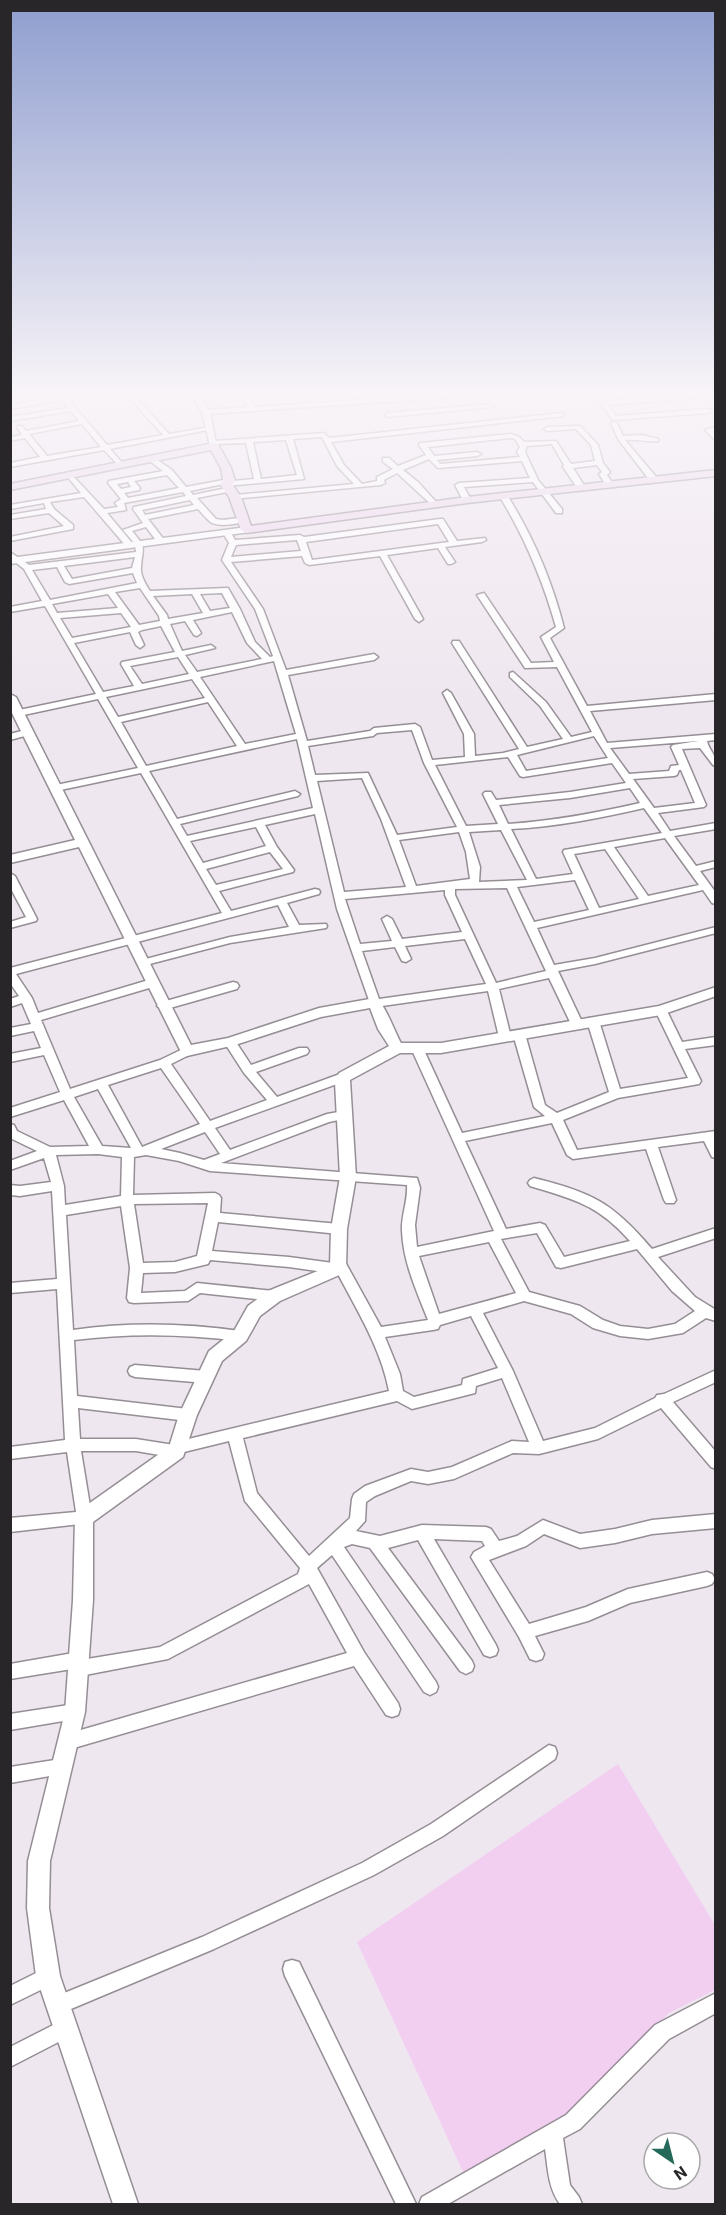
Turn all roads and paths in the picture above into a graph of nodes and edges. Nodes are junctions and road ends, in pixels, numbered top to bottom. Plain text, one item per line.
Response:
1 (78, 495) edge
2 (87, 495) edge
3 (121, 495) edge
4 (153, 495) edge
5 (199, 495) edge
6 (233, 495) edge
7 (426, 495) edge
8 (464, 495) edge
9 (517, 495) edge
10 (547, 495) edge
11 (192, 497) junction
12 (504, 497) junction
13 (46, 501) junction
14 (126, 501) junction
15 (467, 501) junction
16 (434, 505) junction
17 (200, 506) junction
18 (10, 507) edge
19 (51, 510) junction
20 (559, 511) dead end
21 (102, 512) junction
22 (10, 517) edge
23 (144, 521) junction
24 (245, 525) junction
25 (227, 533) junction
26 (10, 539) edge
27 (302, 540) junction
28 (482, 540) dead end
29 (161, 541) junction
30 (232, 543) junction
31 (454, 543) junction
32 (440, 545) junction
33 (136, 548) junction
34 (305, 553) junction
35 (382, 553) junction
36 (13, 558) edge
37 (226, 560) junction
38 (451, 562) dead end
39 (59, 563) junction
40 (27, 568) junction
41 (136, 570) junction
42 (142, 585) junction
43 (194, 591) junction
44 (111, 592) junction
45 (148, 594) junction
46 (481, 595) dead end
47 (48, 603) junction
48 (123, 609) junction
49 (236, 609) junction
50 (10, 610) edge
51 (208, 615) junction
52 (55, 616) junction
53 (188, 619) junction
54 (419, 620) dead end
55 (165, 624) junction
56 (135, 630) junction
57 (197, 633) dead end
58 (69, 641) junction
59 (456, 643) dead end
60 (140, 645) dead end
61 (211, 648) dead end
62 (180, 654) junction
63 (374, 657) dead end
64 (273, 659) junction
65 (560, 664) junction
66 (283, 672) junction
67 (196, 675) junction
68 (513, 675) dead end
69 (139, 687) junction
70 (447, 693) dead end
71 (101, 696) junction
72 (10, 697) edge
73 (716, 697) edge
74 (210, 699) junction
75 (585, 709) junction
76 (19, 713) junction
77 (116, 720) junction
78 (29, 732) junction
79 (597, 733) junction
80 (10, 737) edge
81 (716, 737) edge
82 (303, 739) junction
83 (569, 741) junction
84 (703, 741) junction
85 (604, 746) junction
86 (242, 747) junction
87 (525, 751) junction
88 (511, 754) junction
89 (470, 759) junction
90 (614, 760) junction
91 (429, 763) junction
92 (716, 763) edge
93 (684, 767) junction
94 (145, 768) junction
95 (311, 778) junction
96 (629, 781) junction
97 (56, 788) junction
98 (295, 794) dead end
99 (648, 807) junction
100 (318, 810) junction
101 (176, 822) junction
102 (259, 823) junction
103 (506, 826) junction
104 (716, 826) edge
105 (463, 829) junction
106 (666, 833) junction
107 (393, 838) junction
108 (185, 839) junction
109 (82, 842) junction
110 (607, 844) junction
111 (272, 848) junction
112 (10, 859) edge
113 (716, 864) edge
114 (201, 867) junction
115 (693, 870) junction
116 (10, 876) edge
117 (579, 876) junction
118 (533, 882) junction
119 (511, 885) junction
120 (450, 886) junction
121 (704, 887) junction
122 (214, 889) junction
123 (412, 889) junction
124 (315, 892) dead end
125 (339, 896) junction
126 (645, 900) junction
127 (281, 901) junction
128 (716, 901) edge
129 (595, 911) junction
130 (228, 915) junction
131 (387, 920) dead end
132 (10, 925) edge
133 (322, 926) dead end
134 (531, 926) junction
135 (296, 928) junction
136 (716, 930) edge
137 (467, 935) junction
138 (131, 942) junction
139 (398, 943) junction
140 (357, 948) junction
141 (406, 960) dead end
142 (142, 963) junction
143 (553, 971) junction
144 (10, 973) edge
145 (152, 983) junction
146 (233, 986) dead end
147 (493, 987) junction
148 (716, 991) edge
149 (26, 998) junction
150 (10, 1003) edge
151 (375, 1003) junction
152 (163, 1006) junction
153 (661, 1010) junction
154 (593, 1021) junction
155 (36, 1022) junction
156 (578, 1024) junction
157 (10, 1032) edge
158 (512, 1036) junction
159 (716, 1041) edge
160 (230, 1042) junction
161 (678, 1046) junction
162 (397, 1048) junction
163 (417, 1048) junction
164 (48, 1050) junction
165 (187, 1051) junction
166 (303, 1051) dead end
167 (10, 1058) edge
168 (164, 1063) junction
169 (248, 1070) junction
170 (344, 1077) junction
171 (101, 1084) junction
172 (616, 1094) junction
173 (67, 1095) junction
174 (275, 1102) junction
175 (10, 1113) edge
176 (344, 1115) junction
177 (556, 1118) junction
178 (208, 1126) junction
179 (10, 1128) edge
180 (712, 1136) edge
181 (457, 1138) junction
182 (651, 1144) junction
183 (98, 1150) junction
184 (50, 1151) junction
185 (138, 1152) junction
186 (716, 1154) edge
187 (228, 1157) junction
188 (204, 1165) junction
189 (10, 1166) edge
190 (348, 1177) junction
191 (534, 1183) dead end
192 (58, 1186) junction
193 (10, 1190) edge
194 (127, 1200) junction
195 (670, 1200) dead end
196 (60, 1211) junction
197 (213, 1217) junction
198 (339, 1229) junction
199 (716, 1233) edge
200 (497, 1235) junction
201 (638, 1244) junction
202 (411, 1253) junction
203 (650, 1255) junction
204 (203, 1260) junction
205 (339, 1267) junction
206 (137, 1268) junction
207 (64, 1283) junction
208 (10, 1288) edge
209 (274, 1296) junction
210 (524, 1296) junction
211 (475, 1310) junction
212 (710, 1315) edge
213 (435, 1321) junction
214 (376, 1333) junction
215 (67, 1336) junction
216 (240, 1336) junction
217 (135, 1371) dead end
218 (506, 1371) junction
219 (716, 1374) edge
220 (206, 1377) junction
221 (397, 1395) junction
222 (662, 1400) junction
223 (70, 1401) junction
224 (188, 1416) junction
225 (235, 1436) junction
226 (73, 1446) junction
227 (539, 1448) junction
228 (178, 1450) junction
229 (10, 1453) edge
230 (716, 1463) edge
231 (84, 1518) junction
232 (716, 1521) edge
233 (10, 1525) edge
234 (422, 1532) junction
235 (374, 1541) junction
236 (333, 1544) junction
237 (495, 1549) junction
238 (308, 1567) junction
239 (707, 1580) dead end
240 (525, 1632) junction
241 (490, 1650) dead end
242 (536, 1654) dead end
243 (358, 1657) junction
244 (79, 1664) junction
245 (466, 1666) dead end
246 (10, 1672) edge
247 (430, 1687) dead end
248 (392, 1709) dead end
249 (75, 1712) junction
250 (10, 1722) edge
251 (67, 1742) junction
252 (549, 1753) dead end
253 (61, 1767) junction
254 (10, 1775) edge
255 (292, 1970) dead end
256 (48, 1976) junction
257 (10, 1996) edge
258 (716, 2002) edge
259 (59, 2005) junction
260 (67, 2027) junction
261 (10, 2058) edge
262 (553, 2134) junction
263 (126, 2205) edge
264 (406, 2205) edge
265 (429, 2205) edge
266 (572, 2205) edge

1 - 13 street
2 - 21 street
3 - 14 street
4 - 14 street
5 - 11 street
6 - 24 main road
7 - 16 street
8 - 15 street
9 - 12 main road
10 - 20 street
11 - 17 street
11 - 23 street
12 - 15 main road
12 - 65 street
13 - 18 street
13 - 19 street
14 - 21 street
15 - 16 main road
16 - 24 main road
17 - 23 street
17 - 24 street
19 - 22 street
19 - 26 street
21 - 33 street
23 - 29 street
23 - 33 street
24 - 25 street
25 - 29 street
25 - 30 street
27 - 30 street
27 - 31 street
27 - 34 street
28 - 31 street
29 - 33 street
30 - 37 street
31 - 32 street
32 - 35 street
32 - 38 street
33 - 36 street
33 - 39 street
33 - 41 street
34 - 35 street
34 - 37 street
35 - 54 street
36 - 40 street
37 - 64 street
39 - 40 street
39 - 41 street
40 - 47 street
41 - 42 street
42 - 44 street
42 - 45 street
43 - 45 street
43 - 49 street
43 - 51 street
44 - 47 street
44 - 48 street
45 - 55 street
46 - 65 street
47 - 50 street
47 - 52 street
48 - 52 street
48 - 56 street
49 - 51 street
49 - 64 street
51 - 53 street
52 - 58 street
53 - 55 street
53 - 57 street
55 - 56 street
55 - 62 street
56 - 58 street
56 - 60 street
58 - 71 street
59 - 87 street
61 - 62 street
62 - 67 street
62 - 69 street
63 - 66 street
64 - 66 street
64 - 67 street
65 - 75 street
66 - 82 street
67 - 69 street
67 - 74 street
68 - 83 street
69 - 71 street
70 - 89 street
71 - 76 street
71 - 77 street
72 - 76 street
73 - 75 street
74 - 77 street
74 - 86 street
75 - 79 street
76 - 78 street
77 - 94 street
78 - 80 street
78 - 97 street
79 - 83 street
79 - 85 street
81 - 84 street
82 - 86 street
82 - 91 street
82 - 95 street
83 - 87 street
84 - 85 street
84 - 92 street
84 - 93 street
85 - 90 street
86 - 94 street
87 - 88 street
88 - 89 street
88 - 90 street
89 - 91 street
90 - 96 street
91 - 105 street
93 - 96 street
93 - 99 street
94 - 97 street
94 - 101 street
95 - 100 street
95 - 107 street
96 - 99 street
96 - 103 street
97 - 109 street
98 - 101 street
99 - 103 street
99 - 106 street
100 - 102 street
100 - 125 street
101 - 108 street
102 - 108 street
102 - 111 street
103 - 105 street
103 - 118 street
104 - 106 street
105 - 107 street
105 - 120 street
106 - 110 street
106 - 115 street
107 - 123 street
108 - 114 street
109 - 112 street
109 - 138 street
110 - 117 street
110 - 126 street
111 - 114 street
111 - 122 street
113 - 115 street
114 - 122 street
115 - 121 street
116 - 132 street
117 - 118 street
117 - 129 street
118 - 119 street
119 - 120 street
119 - 134 street
120 - 123 street
120 - 137 street
121 - 126 street
121 - 128 street
122 - 130 street
123 - 125 street
124 - 127 street
125 - 140 street
126 - 129 street
127 - 130 street
127 - 135 street
129 - 134 street
130 - 138 street
131 - 139 street
133 - 135 street
134 - 143 street
135 - 142 street
136 - 143 street
137 - 139 street
137 - 147 street
138 - 142 street
138 - 144 street
139 - 140 street
139 - 141 street
140 - 151 street
142 - 145 street
143 - 147 street
143 - 156 street
144 - 149 street
145 - 152 street
145 - 155 street
146 - 152 street
147 - 151 street
147 - 158 street
148 - 153 street
149 - 150 street
149 - 155 street
151 - 160 street
151 - 162 street
152 - 165 street
153 - 154 street
153 - 161 street
154 - 156 street
154 - 172 street
155 - 157 street
155 - 164 street
156 - 158 street
158 - 163 street
158 - 177 street
159 - 161 street
160 - 165 street
160 - 169 street
161 - 172 street
162 - 163 street
162 - 170 street
163 - 181 street
164 - 167 street
164 - 173 street
165 - 168 street
166 - 169 street
168 - 171 street
168 - 178 street
169 - 174 street
170 - 174 street
170 - 176 street
171 - 173 street
171 - 185 street
172 - 177 street
173 - 175 street
173 - 183 street
174 - 178 street
176 - 187 street
176 - 190 street
177 - 181 street
177 - 182 street
178 - 185 street
178 - 187 street
179 - 184 street
180 - 182 street
180 - 186 street
181 - 200 street
182 - 195 street
183 - 184 street
183 - 185 street
184 - 189 street
184 - 192 street
185 - 188 street
185 - 194 street
187 - 188 street
188 - 190 street
190 - 198 street
190 - 202 street
191 - 201 street
192 - 193 street
192 - 196 street
194 - 196 street
194 - 197 street
194 - 206 street
196 - 207 street
197 - 198 street
197 - 204 street
198 - 205 street
199 - 203 street
200 - 201 street
200 - 202 street
200 - 210 street
201 - 203 street
202 - 213 street
203 - 212 street
204 - 205 street
204 - 206 street
205 - 209 street
205 - 214 street
206 - 209 street
207 - 208 street
207 - 215 street
209 - 216 street
210 - 211 street
210 - 212 street
211 - 213 street
211 - 218 street
213 - 214 street
214 - 221 street
215 - 216 street
215 - 223 street
216 - 220 street
217 - 220 street
218 - 221 street
218 - 227 street
219 - 222 street
220 - 224 street
221 - 225 street
222 - 227 street
222 - 230 street
223 - 224 street
223 - 226 street
224 - 228 street
225 - 228 street
225 - 238 street
226 - 228 street
226 - 229 street
226 - 231 street
227 - 236 street
228 - 231 street
231 - 233 street
231 - 244 street
232 - 237 street
234 - 235 street
234 - 237 street
234 - 241 street
235 - 236 street
235 - 245 street
236 - 238 street
236 - 247 street
237 - 240 street
238 - 243 street
238 - 244 street
239 - 240 street
240 - 242 street
243 - 248 street
243 - 251 street
244 - 246 street
244 - 249 street
249 - 250 street
249 - 251 street
251 - 253 street
252 - 259 street
253 - 254 street
253 - 256 street
255 - 264 street
256 - 257 street
256 - 259 street
258 - 262 street
259 - 260 street
260 - 261 street
260 - 263 street
262 - 265 street
262 - 266 street

